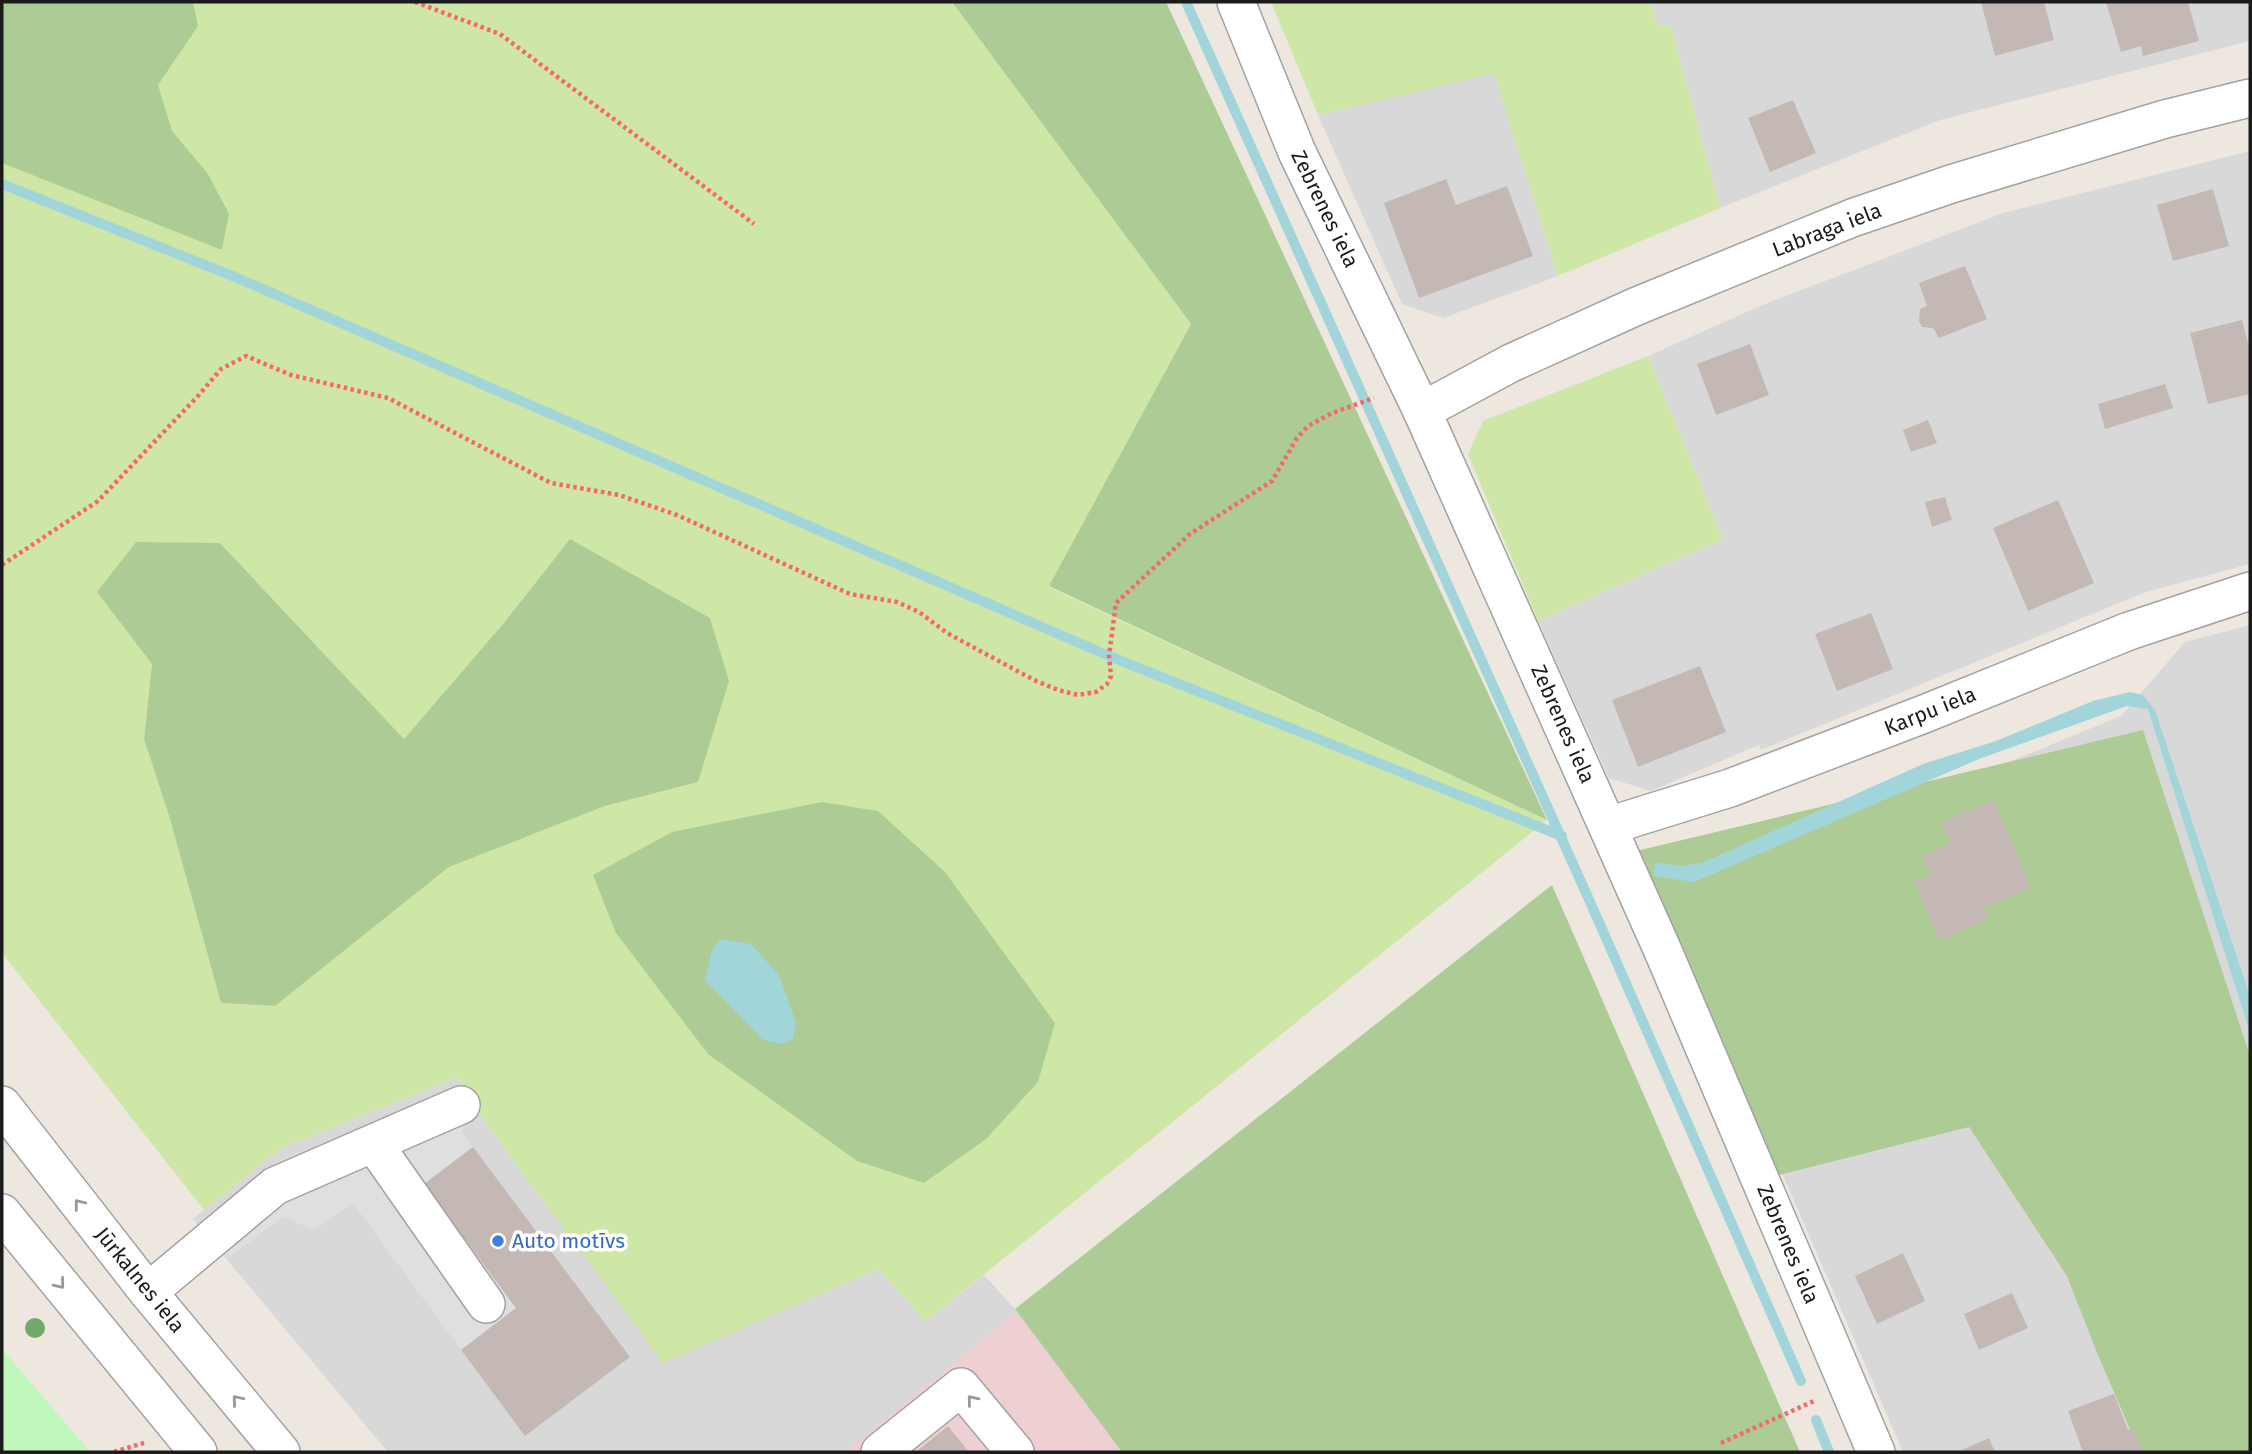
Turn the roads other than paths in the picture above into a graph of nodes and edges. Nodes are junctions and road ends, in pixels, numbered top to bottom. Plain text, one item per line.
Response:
1 (1236, 2) edge
2 (2250, 98) edge
3 (1422, 411) junction
4 (2250, 591) edge
5 (1608, 826) junction
6 (2, 1105) edge
7 (461, 1105) dead end
8 (374, 1144) junction
9 (2, 1213) edge
10 (148, 1292) junction
11 (486, 1304) dead end
12 (198, 1452) edge
13 (281, 1452) edge
14 (880, 1452) edge
15 (1015, 1452) edge
16 (1876, 1452) edge

1 - 3 street, Zebrenes iela
2 - 3 street, Labraga iela
3 - 5 street, Zebrenes iela
4 - 5 street, Karpu iela
5 - 16 street, Zebrenes iela
10 -> 6 street, Jūrkalnes iela
7 - 8 street
8 - 10 street
8 - 11 street
9 -> 12 street
13 -> 10 street, Jūrkalnes iela
15 -> 14 street

